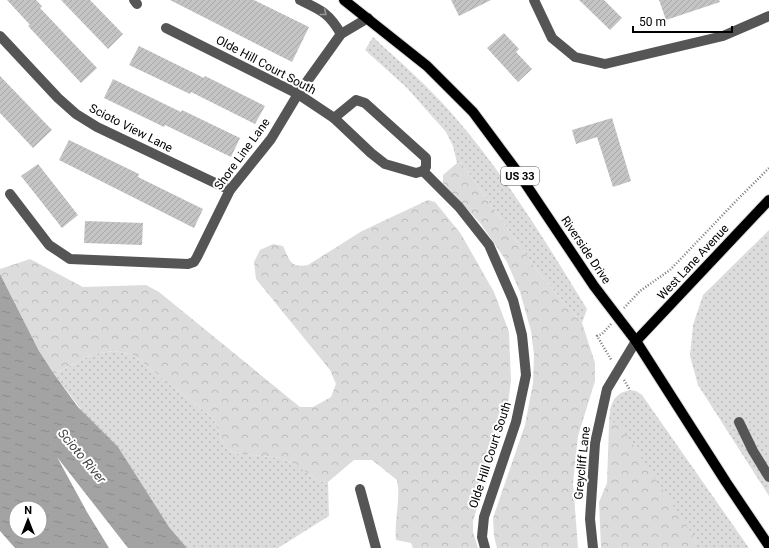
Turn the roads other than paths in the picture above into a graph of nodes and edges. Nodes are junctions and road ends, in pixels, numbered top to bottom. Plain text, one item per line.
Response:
1 (300, 0) edge
2 (344, 0) edge
3 (534, 0) edge
4 (769, 16) edge
5 (368, 18) junction
6 (166, 28) dead end
7 (341, 34) junction
8 (0, 36) edge
9 (298, 94) junction
10 (334, 118) junction
11 (423, 171) junction
12 (230, 190) junction
13 (10, 194) dead end
14 (769, 200) edge
15 (636, 341) junction
16 (739, 422) dead end
17 (769, 477) edge
18 (360, 489) dead end
19 (769, 546) edge
20 (376, 548) edge
21 (485, 548) edge
22 (593, 548) edge

1 -> 7 street
2 - 5 main road, Riverside Drive / US 33
3 - 4 street
5 - 7 street, Shore Line Lane
5 - 15 main road, Riverside Drive / US 33
6 - 9 street, Olde Hill Court South
7 - 9 street, Shore Line Lane
8 - 12 street, Scioto View Lane
9 - 10 street, Olde Hill Court South
9 - 12 street, Shore Line Lane
10 - 11 street, Olde Hill Court South
10 - 11 street
11 - 21 street, Olde Hill Court South
12 - 13 street, Shore Line Lane
14 - 15 main road, West Lane Avenue
15 - 19 main road, Riverside Drive / US 33
15 - 22 street, Greycliff Lane
16 - 17 street
18 - 20 street

